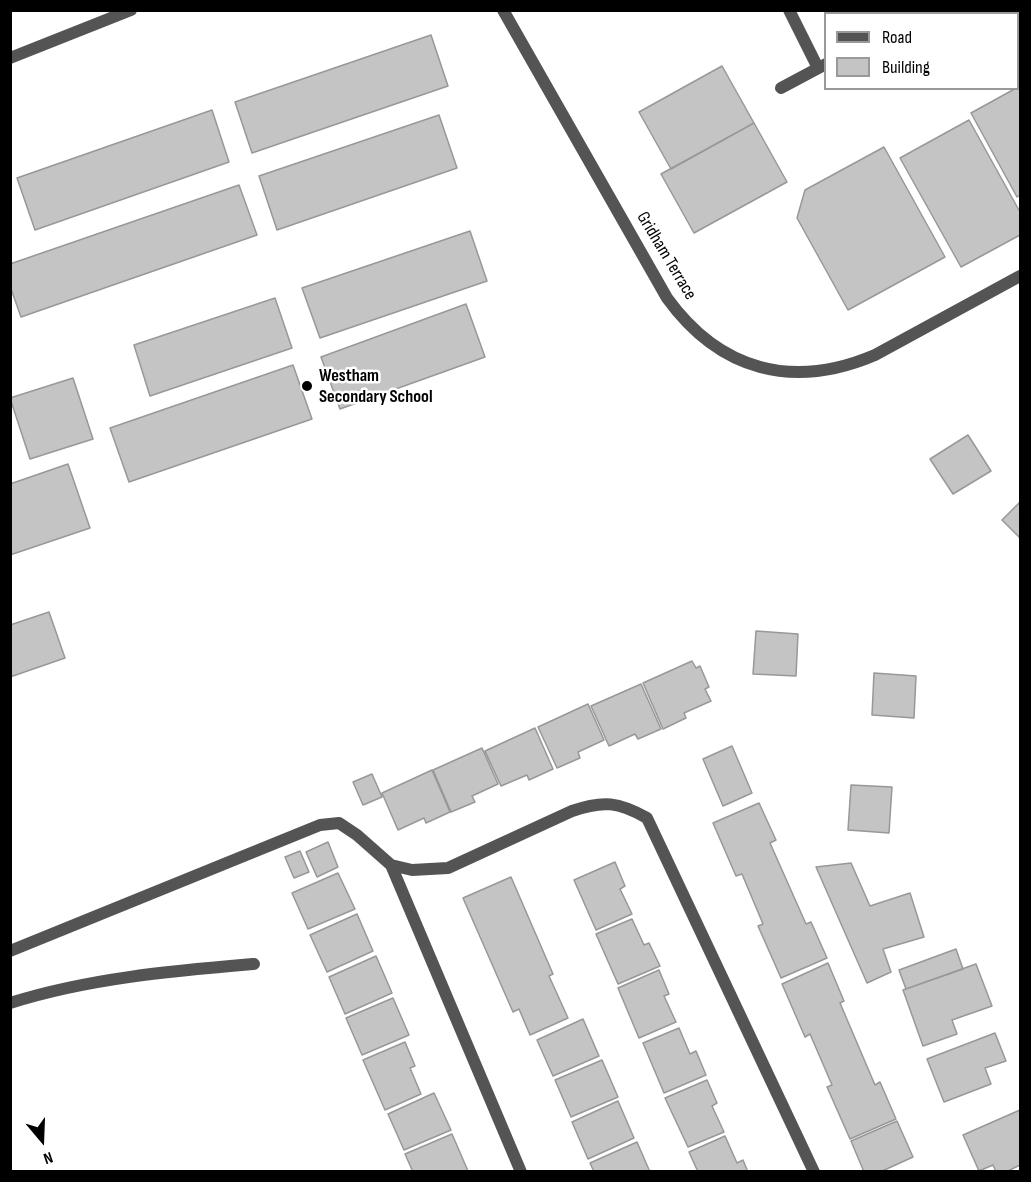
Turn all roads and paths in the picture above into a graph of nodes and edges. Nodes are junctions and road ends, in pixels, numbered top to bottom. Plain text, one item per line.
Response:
1 (130, 10) edge
2 (503, 10) edge
3 (789, 10) edge
4 (10, 58) edge
5 (822, 65) edge
6 (781, 88) dead end
7 (1020, 276) edge
8 (391, 865) junction
9 (10, 951) edge
10 (254, 964) dead end
11 (10, 1003) edge
12 (521, 1172) edge
13 (814, 1172) edge

1 - 4 street
2 - 7 street, Gridham Terrace
3 - 5 street
5 - 6 street
8 - 9 street
8 - 12 street
8 - 13 street
10 - 11 street

